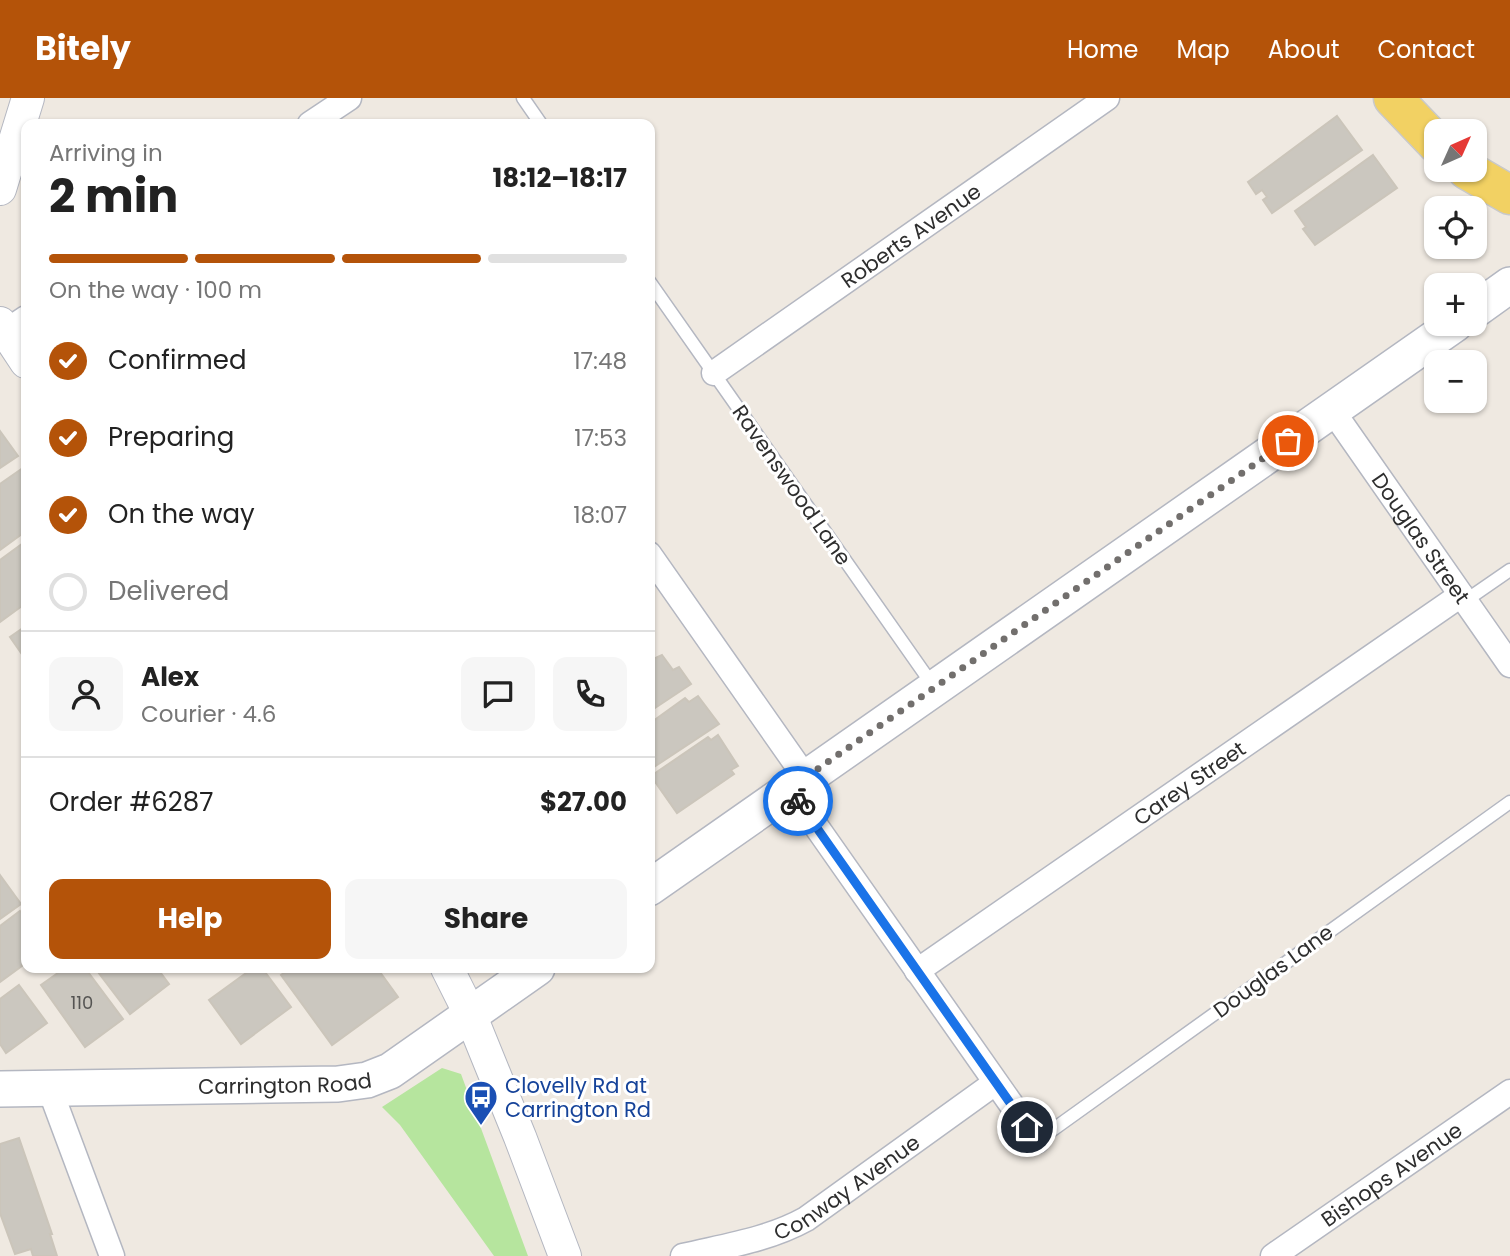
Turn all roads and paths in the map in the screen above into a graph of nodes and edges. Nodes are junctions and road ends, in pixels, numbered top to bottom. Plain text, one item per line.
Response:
1 (28, 98) edge
2 (523, 98) edge
3 (1107, 98) edge
4 (1408, 103) edge
5 (344, 110) edge
6 (22, 119) edge
7 (322, 119) edge
8 (538, 119) edge
9 (21, 121) edge
10 (1424, 126) edge
11 (1488, 182) edge
12 (0, 189) edge
13 (1510, 195) edge
14 (1510, 285) edge
15 (655, 290) edge
16 (1487, 301) edge
17 (10, 324) edge
18 (1438, 336) edge
19 (21, 350) edge
20 (713, 373) junction
21 (1332, 410) junction
22 (655, 563) edge
23 (1510, 570) edge
24 (1463, 598) junction
25 (1510, 665) edge
26 (935, 688) junction
27 (798, 784) junction
28 (1510, 802) edge
29 (655, 884) edge
30 (917, 971) junction
31 (450, 973) edge
32 (530, 973) edge
33 (470, 1014) junction
34 (995, 1083) junction
35 (49, 1087) junction
36 (0, 1089) edge
37 (1510, 1092) edge
38 (1037, 1141) joint
39 (111, 1256) edge
40 (565, 1256) edge
41 (683, 1256) edge
42 (1273, 1256) edge

1 - 6 street
2 - 8 lane
3 - 20 street, Roberts Avenue
4 - 10 main road
5 - 7 street
9 - 12 street
11 - 13 main road
14 - 16 main road
15 - 20 lane, Ravenswood Lane
17 - 19 street
18 - 21 main road
20 - 26 lane, Ravenswood Lane
21 - 24 street, Douglas Street
21 - 26 main road
22 - 27 street
23 - 24 lane
24 - 25 street, Douglas Street
24 - 30 street, Carey Street
26 - 27 main road
27 - 29 main road
27 - 30 street
28 - 38 lane, Douglas Lane
30 - 34 street
31 - 33 street
32 - 33 main road, Carrington Road
33 - 35 main road, Carrington Road
33 - 40 street
34 - 38 street
34 - 41 street, Conway Avenue
35 - 36 main road, Carrington Road
35 - 39 street
37 - 42 street, Bishops Avenue

